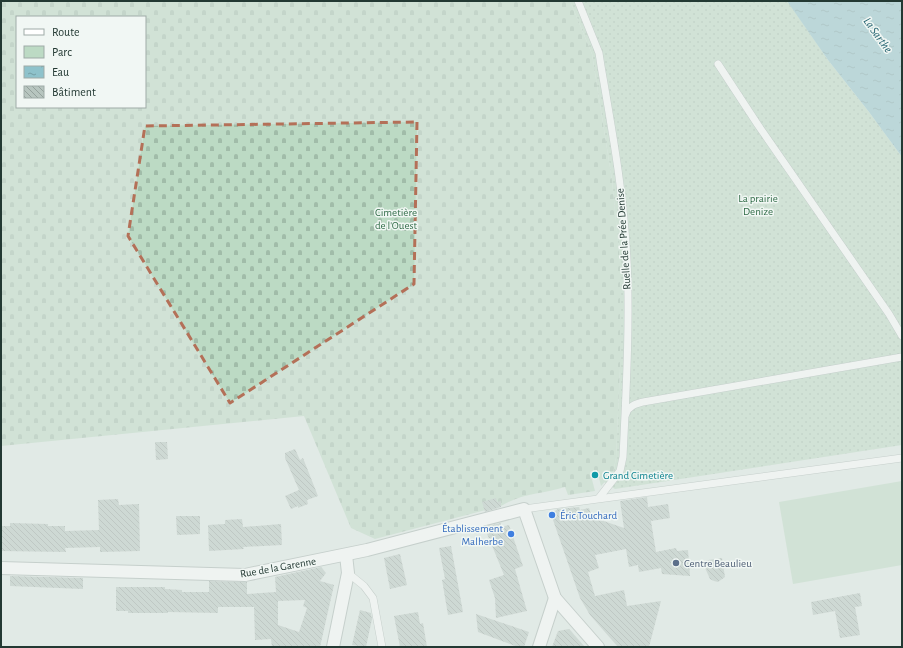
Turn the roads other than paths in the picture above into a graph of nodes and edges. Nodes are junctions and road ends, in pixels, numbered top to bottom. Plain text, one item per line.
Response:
1 (578, 1) edge
2 (718, 64) dead end
3 (902, 336) edge
4 (902, 357) edge
5 (625, 418) junction
6 (902, 458) edge
7 (599, 498) junction
8 (524, 509) junction
9 (346, 555) junction
10 (1, 568) edge
11 (348, 573) junction
12 (555, 598) junction
13 (333, 647) edge
14 (382, 647) edge
15 (539, 647) edge
16 (598, 647) edge

1 - 5 lane, Ruelle de la Prée Denise
2 - 3 lane
4 - 5 lane
5 - 7 lane, Ruelle de la Prée Denise
6 - 7 lane
7 - 8 lane
8 - 9 street, Rue de la Garenne
8 - 12 street
9 - 10 street, Rue de la Garenne
9 - 11 street
11 - 13 street
11 - 14 lane
12 - 15 street
12 - 16 street

